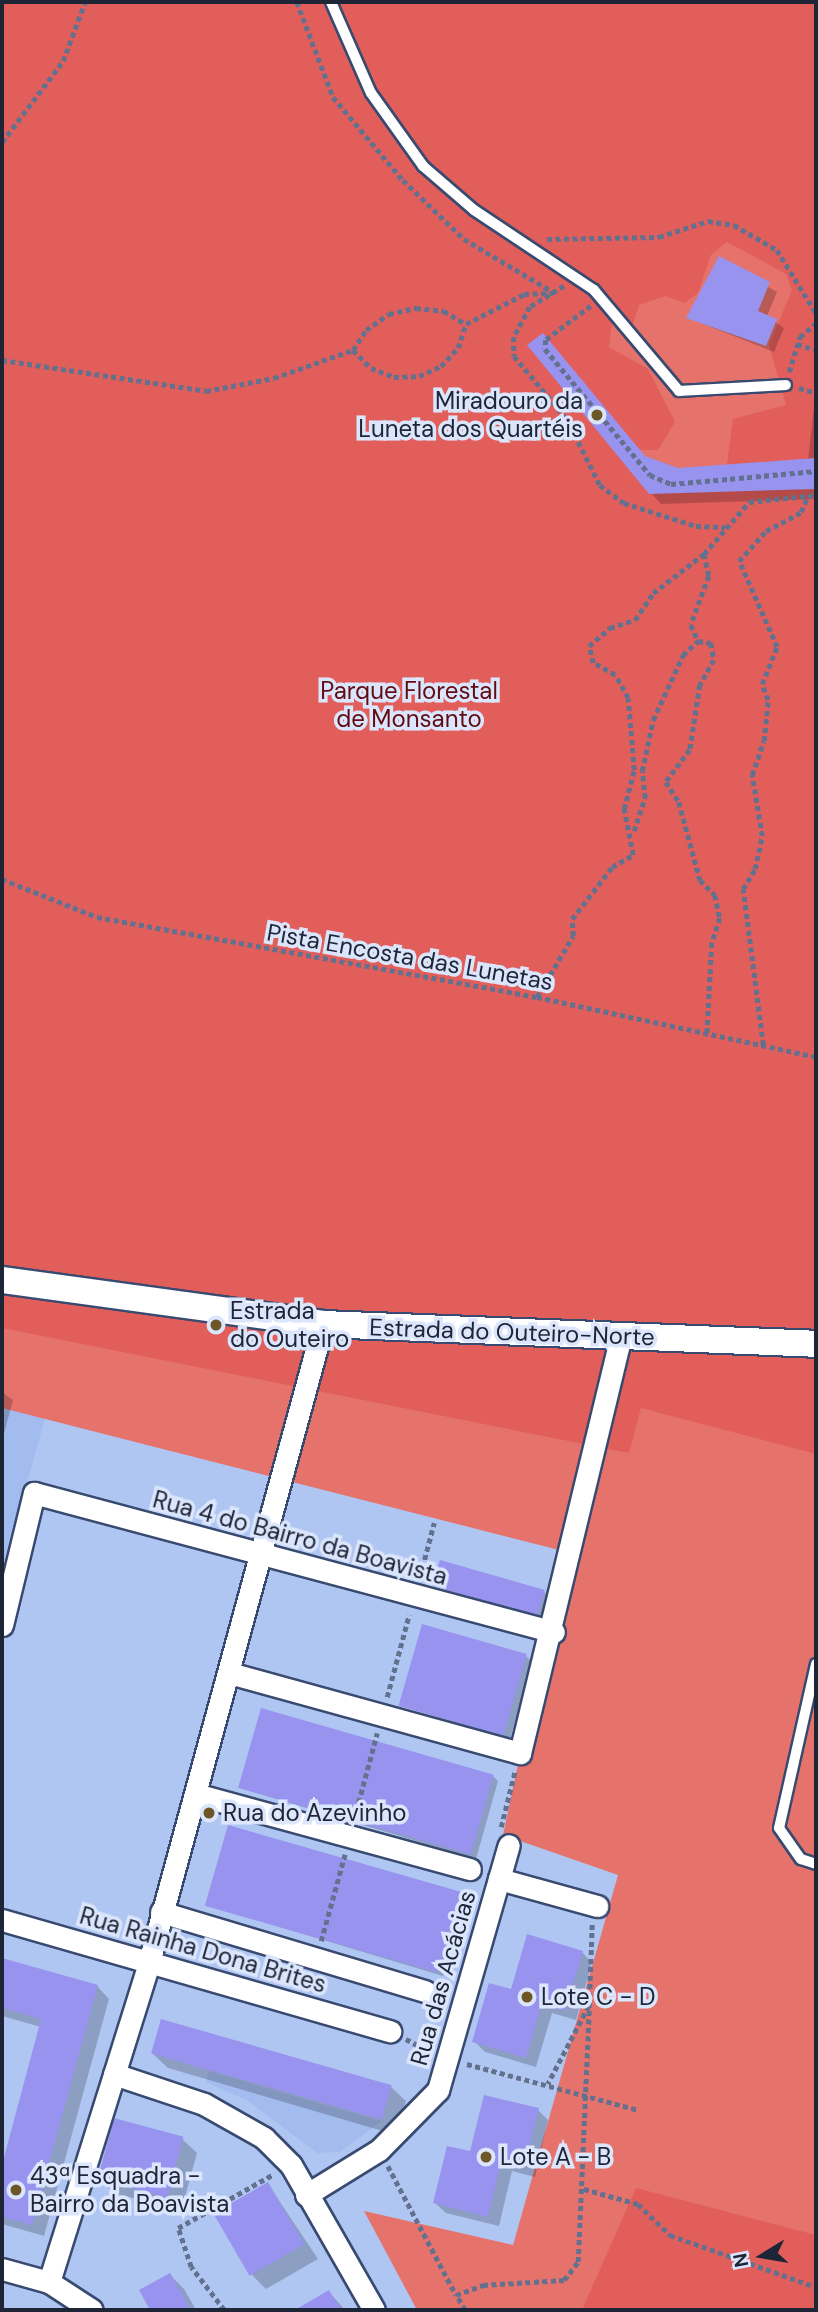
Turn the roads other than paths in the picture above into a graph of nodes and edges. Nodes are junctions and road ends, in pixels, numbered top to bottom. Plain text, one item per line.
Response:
1 (331, 2) edge
2 (786, 385) road end
3 (2, 1280) edge
4 (324, 1324) junction
5 (621, 1337) junction
6 (816, 1344) edge
7 (261, 1556) junction
8 (2, 1625) edge
9 (554, 1632) junction
10 (816, 1664) edge
11 (229, 1673) junction
12 (195, 1794) junction
13 (509, 1845) road end
14 (816, 1864) edge
15 (470, 1869) dead end
16 (499, 1878) junction
17 (597, 1906) road end
18 (161, 1912) junction
19 (2, 1920) edge
20 (149, 1962) junction
21 (425, 1991) dead end
22 (390, 2031) road end
23 (114, 2074) junction
24 (306, 2195) junction
25 (2, 2269) edge
26 (49, 2282) junction
27 (92, 2310) edge
28 (374, 2310) edge

1 - 2 lane
3 - 4 street, Estrada do Outeiro-Norte
4 - 5 street, Estrada do Outeiro-Norte
4 - 7 street
5 - 6 street, Estrada do Outeiro-Norte
5 - 9 street
7 - 8 street, Rua 4 do Bairro da Boavista
7 - 9 street, Rua 4 do Bairro da Boavista
7 - 11 street
9 - 11 street
10 - 14 lane
11 - 12 street
12 - 15 street
12 - 18 street
13 - 16 street, Rua das Acácias
16 - 17 street, Rua das Acácias
16 - 24 street, Rua das Acácias
18 - 20 street
18 - 21 street
19 - 20 street, Rua Rainha Dona Brites
20 - 22 street, Rua Rainha Dona Brites
20 - 23 street
23 - 24 street
23 - 26 street
24 - 28 street
25 - 26 street
26 - 27 street

